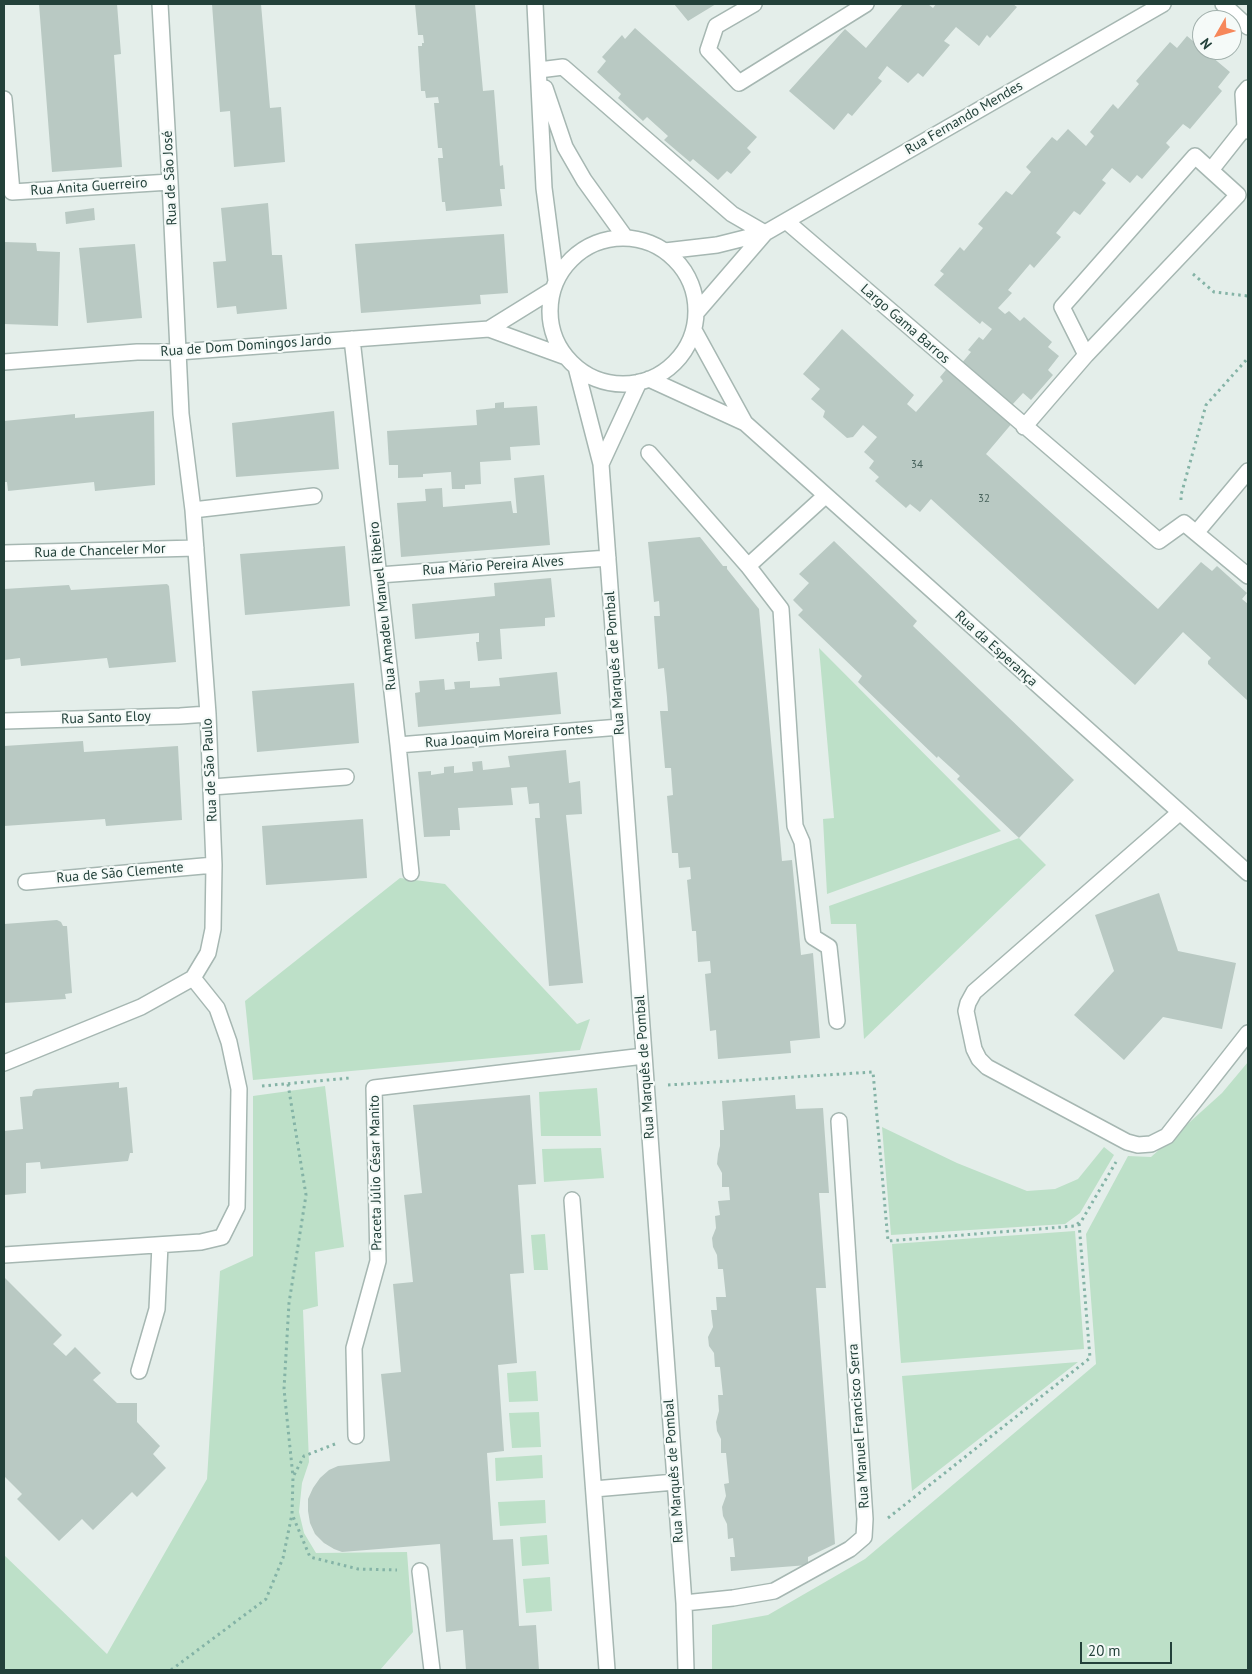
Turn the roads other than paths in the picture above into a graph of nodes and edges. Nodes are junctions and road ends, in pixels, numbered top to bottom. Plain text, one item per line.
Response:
1 (160, 4) edge
2 (535, 4) edge
3 (754, 4) edge
4 (866, 4) edge
5 (1163, 4) edge
6 (1223, 4) edge
7 (1248, 27) edge
8 (539, 70) junction
9 (1248, 88) edge
10 (4, 99) edge
11 (1247, 129) edge
12 (1210, 170) junction
13 (170, 182) junction
14 (786, 220) junction
15 (765, 233) junction
16 (625, 238) junction
17 (664, 250) junction
18 (554, 285) junction
19 (696, 313) junction
20 (489, 329) junction
21 (694, 330) junction
22 (352, 339) junction
23 (178, 352) junction
24 (1086, 355) junction
25 (4, 362) edge
26 (571, 362) junction
27 (644, 381) junction
28 (745, 424) junction
29 (1024, 427) junction
30 (649, 453) dead end
31 (601, 464) junction
32 (1248, 471) edge
33 (314, 496) dead end
34 (825, 496) junction
35 (193, 510) junction
36 (1196, 533) junction
37 (196, 548) junction
38 (4, 553) edge
39 (608, 558) junction
40 (748, 566) junction
41 (379, 575) junction
42 (1248, 576) edge
43 (208, 714) junction
44 (4, 722) edge
45 (620, 727) junction
46 (398, 745) junction
47 (346, 777) dead end
48 (212, 787) junction
49 (1179, 813) junction
50 (214, 864) junction
51 (411, 873) dead end
52 (1248, 873) edge
53 (26, 882) dead end
54 (193, 978) junction
55 (837, 1022) dead end
56 (1248, 1033) edge
57 (644, 1056) junction
58 (4, 1063) edge
59 (839, 1121) dead end
60 (572, 1200) dead end
61 (160, 1245) junction
62 (4, 1255) edge
63 (139, 1371) dead end
64 (356, 1436) road end
65 (675, 1482) junction
66 (594, 1489) junction
67 (420, 1571) road end
68 (684, 1603) junction
69 (432, 1670) edge
70 (608, 1670) edge
71 (686, 1670) edge

1 - 13 street, Rua de São José
2 - 8 street
3 - 4 street
5 - 14 street, Rua Fernando Mendes
6 - 7 street
8 - 15 street
8 - 16 street
8 - 18 street
9 - 11 street
10 - 13 street, Rua Anita Guerreiro
11 - 12 street
12 - 24 street
12 - 24 street
13 - 23 street, Rua de São José
14 - 15 street, Rua Fernando Mendes
14 - 29 street, Largo Gama Barros
15 - 17 street, Rua Fernando Mendes
15 - 19 street, Rua Fernando Mendes
16 - 17 street
16 - 18 street
17 - 19 street
18 - 20 street, Rua de Dom Domingos Jardo
18 - 26 street
19 - 21 street
20 - 22 street, Rua de Dom Domingos Jardo
20 - 26 street, Rua de Dom Domingos Jardo
21 - 27 street
21 - 28 street, Rua da Esperança
22 - 23 street, Rua de Dom Domingos Jardo
22 - 41 street, Rua Amadeu Manuel Ribeiro
23 - 25 street, Rua de Dom Domingos Jardo
23 - 35 street, Rua de São Paulo
24 - 29 street
26 - 27 street
26 - 31 street, Rua Marquês de Pombal
27 - 28 street, Rua da Esperança
27 - 31 street, Rua Marquês de Pombal
28 - 34 street, Rua da Esperança
29 - 36 street, Largo Gama Barros
30 - 40 street
31 - 39 street, Rua Marquês de Pombal
32 - 36 street
33 - 35 street
34 - 40 street
34 - 49 street, Rua da Esperança
35 - 37 street, Rua de São Paulo
36 - 42 street
37 - 38 street, Rua de Chanceler Mor
37 - 43 street, Rua de São Paulo
39 - 41 street, Rua Mário Pereira Alves
39 - 45 street, Rua Marquês de Pombal
40 - 55 street
41 - 46 street, Rua Amadeu Manuel Ribeiro
43 - 44 street, Rua Santo Eloy
43 - 48 street, Rua de São Paulo
45 - 46 street, Rua Joaquim Moreira Fontes
45 - 57 street, Rua Marquês de Pombal
46 - 51 street, Rua Amadeu Manuel Ribeiro
47 - 48 street
48 - 50 street, Rua de São Paulo
49 - 52 street, Rua da Esperança
49 - 56 street
50 - 53 street, Rua de São Clemente
50 - 54 street, Rua de São Paulo
54 - 58 street
54 - 61 street
57 - 64 street, Praceta Júlio César Manito
57 - 65 street, Rua Marquês de Pombal
59 - 68 street, Rua Manuel Francisco Serra
60 - 66 street
61 - 62 street
61 - 63 street
65 - 66 street
65 - 68 street, Rua Marquês de Pombal
66 - 70 street
67 - 69 street
68 - 71 street, Rua Marquês de Pombal

